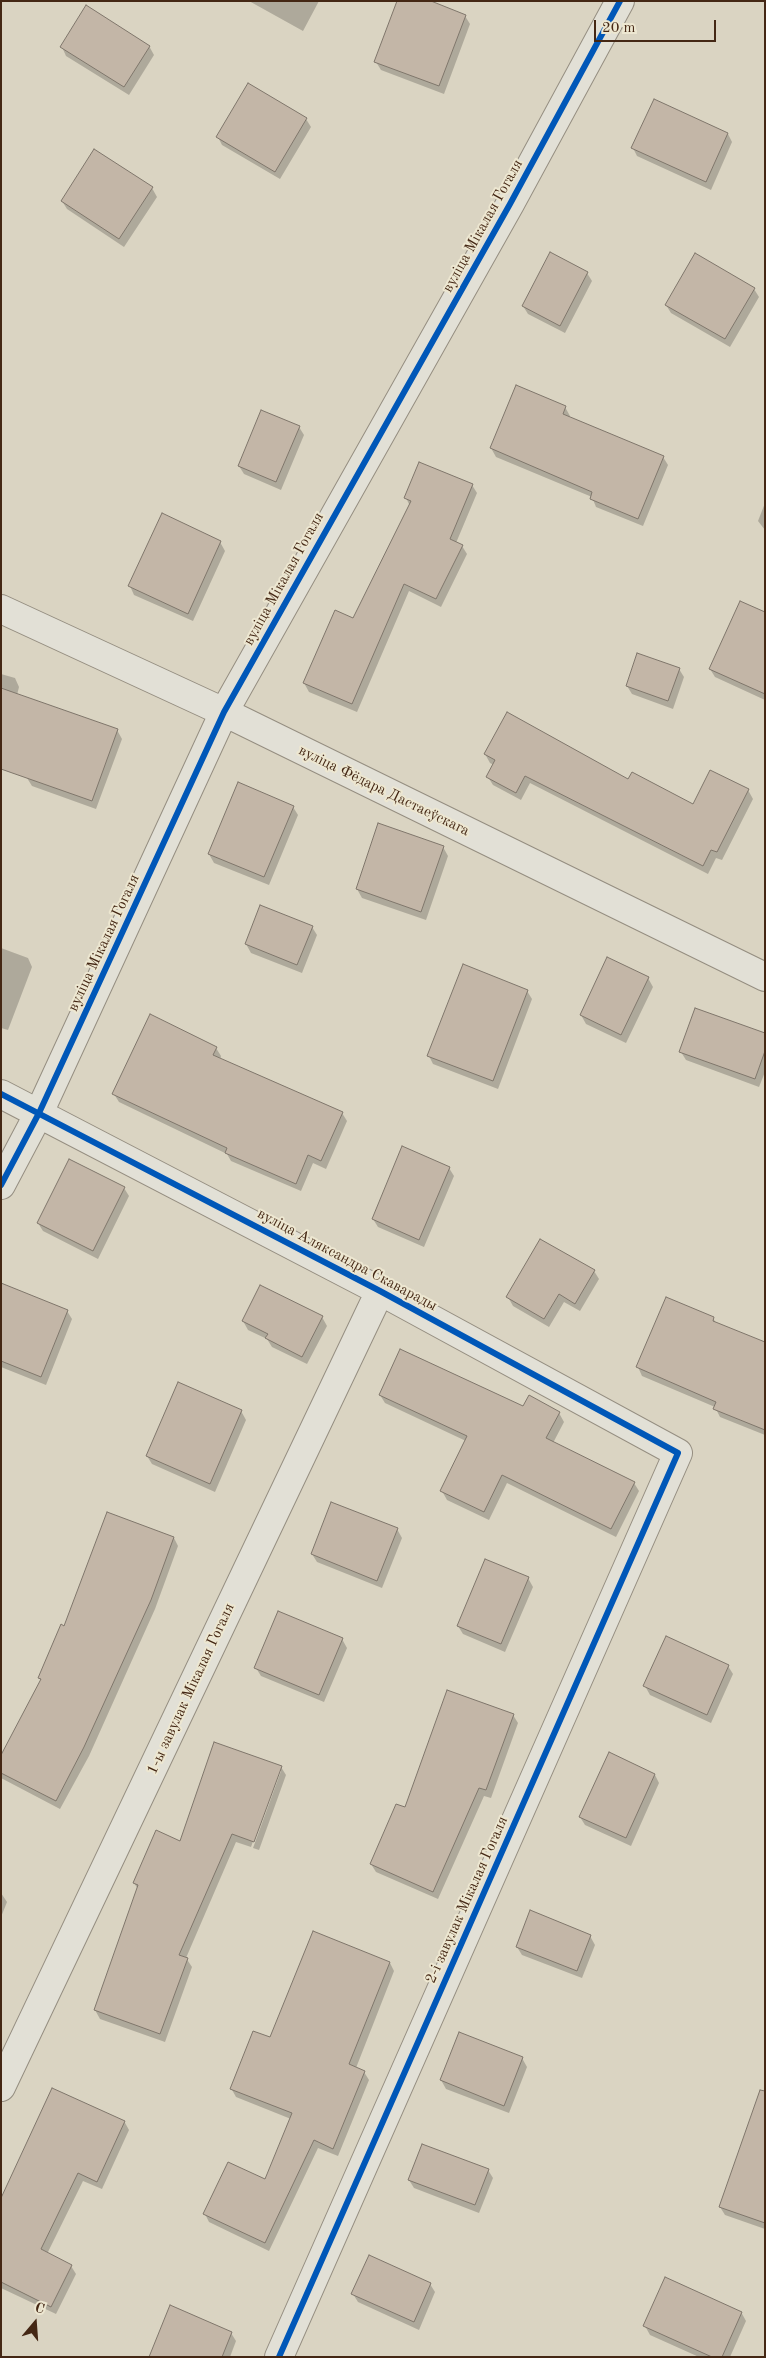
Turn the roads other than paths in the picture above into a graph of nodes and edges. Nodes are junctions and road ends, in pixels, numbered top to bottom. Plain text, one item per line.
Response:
1 (620, 1) edge
2 (1, 609) edge
3 (224, 712) junction
4 (765, 977) edge
5 (1, 1094) edge
6 (39, 1113) junction
7 (1, 1185) edge
8 (380, 1291) junction
9 (678, 1453) joint
10 (1, 2087) edge
11 (279, 2357) edge

1 - 3 street, вуліца Мікалая Гогаля
2 - 3 street, вуліца Фёдара Дастаеўскага
3 - 4 street, вуліца Фёдара Дастаеўскага
3 - 6 street, вуліца Мікалая Гогаля
5 - 6 street, вуліца Аляксандра Скаварады
6 - 7 street, вуліца Мікалая Гогаля
6 - 8 street, вуліца Аляксандра Скаварады
8 - 9 street, вуліца Аляксандра Скаварады
8 - 10 street, 1-ы завулак Мікалая Гогаля
9 - 11 street, 2-і завулак Мікалая Гогаля

